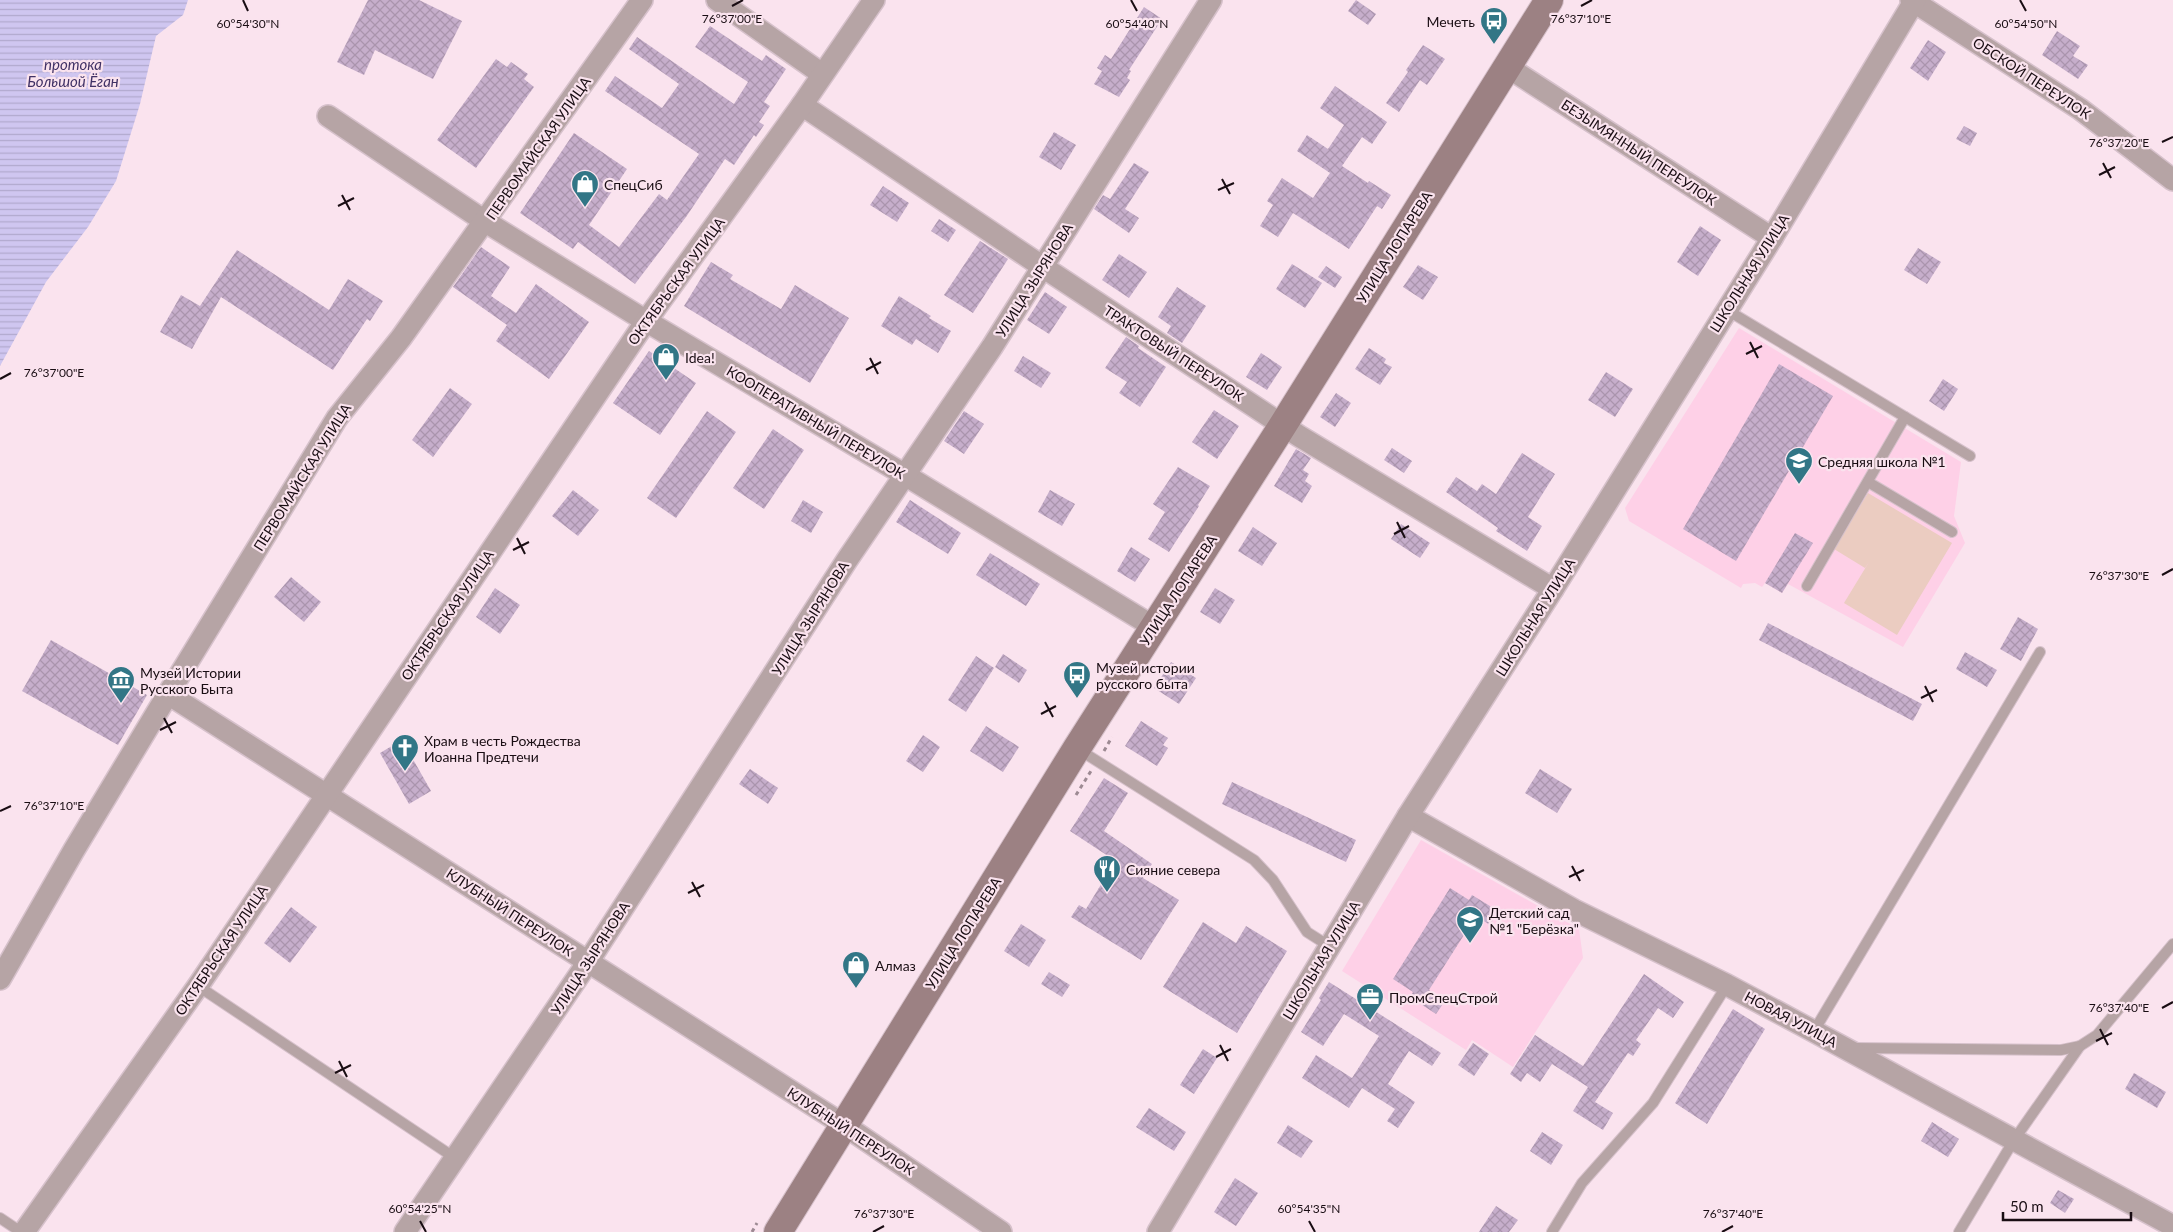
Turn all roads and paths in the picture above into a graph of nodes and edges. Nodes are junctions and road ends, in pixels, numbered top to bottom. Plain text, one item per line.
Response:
1 (642, 0) edge
2 (717, 0) edge
3 (874, 0) edge
4 (1211, 0) edge
5 (1549, 0) edge
6 (1913, 1) edge
7 (1506, 66) junction
8 (822, 74) junction
9 (802, 105) junction
10 (328, 116) dead end
11 (2173, 180) edge
12 (486, 222) junction
13 (1772, 238) junction
14 (1043, 267) junction
15 (1727, 310) junction
16 (646, 322) junction
17 (1905, 417) junction
18 (1283, 425) junction
19 (1970, 456) dead end
20 (905, 475) junction
21 (1868, 482) junction
22 (1952, 532) dead end
23 (1807, 586) dead end
24 (1553, 589) junction
25 (1154, 627) junction
26 (2040, 652) dead end
27 (168, 694) junction
28 (1077, 748) junction
29 (326, 794) junction
30 (1408, 816) junction
31 (2173, 944) edge
32 (1330, 946) junction
33 (588, 962) junction
34 (0, 979) edge
35 (1726, 985) junction
36 (198, 986) junction
37 (1814, 1031) junction
38 (2080, 1046) junction
39 (1844, 1048) junction
40 (844, 1126) junction
41 (2014, 1140) junction
42 (455, 1158) junction
43 (0, 1218) edge
44 (2173, 1226) edge
45 (22, 1232) edge
46 (405, 1232) edge
47 (778, 1232) edge
48 (1001, 1232) edge
49 (1158, 1232) edge
50 (1552, 1232) edge
51 (1960, 1232) edge

1 - 12 street, ПЕРВОМАЙСКАЯ УЛИЦА
2 - 8 street
3 - 8 street, ОКТЯБРЬСКАЯ УЛИЦА
4 - 14 street, УЛИЦА ЗЫРЯНОВА
5 - 7 main road, УЛИЦА ЛОПАРЕВА
6 - 11 street, ОБСКОЙ ПЕРЕУЛОК
6 - 13 street, ШКОЛЬНАЯ УЛИЦА
7 - 13 street, БЕЗЫМЯННЫЙ ПЕРЕУЛОК
7 - 18 main road, УЛИЦА ЛОПАРЕВА
8 - 9 street, ОКТЯБРЬСКАЯ УЛИЦА
9 - 14 street, ТРАКТОВЫЙ ПЕРЕУЛОК
9 - 16 street, ОКТЯБРЬСКАЯ УЛИЦА
10 - 12 street, КООПЕРАТИВНЫЙ ПЕРЕУЛОК
12 - 16 street, КООПЕРАТИВНЫЙ ПЕРЕУЛОК
12 - 27 street, ПЕРВОМАЙСКАЯ УЛИЦА
13 - 15 street, ШКОЛЬНАЯ УЛИЦА
14 - 18 street, ТРАКТОВЫЙ ПЕРЕУЛОК
14 - 20 street, УЛИЦА ЗЫРЯНОВА
15 - 17 lane
15 - 24 street, ШКОЛЬНАЯ УЛИЦА
16 - 20 street, КООПЕРАТИВНЫЙ ПЕРЕУЛОК
16 - 29 street, ОКТЯБРЬСКАЯ УЛИЦА
17 - 19 lane
17 - 21 lane
18 - 24 street, ТРАКТОВЫЙ ПЕРЕУЛОК
18 - 25 main road, УЛИЦА ЛОПАРЕВА
20 - 25 street, КООПЕРАТИВНЫЙ ПЕРЕУЛОК
20 - 33 street, УЛИЦА ЗЫРЯНОВА
21 - 22 lane
21 - 23 lane
24 - 30 street, ШКОЛЬНАЯ УЛИЦА
25 - 28 main road, УЛИЦА ЛОПАРЕВА
26 - 37 lane
27 - 29 street, КЛУБНЫЙ ПЕРЕУЛОК
27 - 34 street, ПЕРВОМАЙСКАЯ УЛИЦА
28 - 32 lane
28 - 40 main road, УЛИЦА ЛОПАРЕВА
29 - 33 street, КЛУБНЫЙ ПЕРЕУЛОК
29 - 36 street, ОКТЯБРЬСКАЯ УЛИЦА
30 - 32 street, ШКОЛЬНАЯ УЛИЦА
30 - 35 street, НОВАЯ УЛИЦА
31 - 38 lane
32 - 49 street, ШКОЛЬНАЯ УЛИЦА
33 - 40 street, КЛУБНЫЙ ПЕРЕУЛОК
33 - 42 street, УЛИЦА ЗЫРЯНОВА
35 - 37 street, НОВАЯ УЛИЦА
35 - 50 lane
36 - 42 lane
36 - 45 street, ОКТЯБРЬСКАЯ УЛИЦА
37 - 39 street, НОВАЯ УЛИЦА
38 - 39 lane
38 - 41 lane
39 - 41 street, НОВАЯ УЛИЦА
40 - 47 main road, УЛИЦА ЛОПАРЕВА
40 - 48 street, КЛУБНЫЙ ПЕРЕУЛОК
41 - 44 street, НОВАЯ УЛИЦА
41 - 51 lane
42 - 46 street, УЛИЦА ЗЫРЯНОВА
43 - 45 lane

